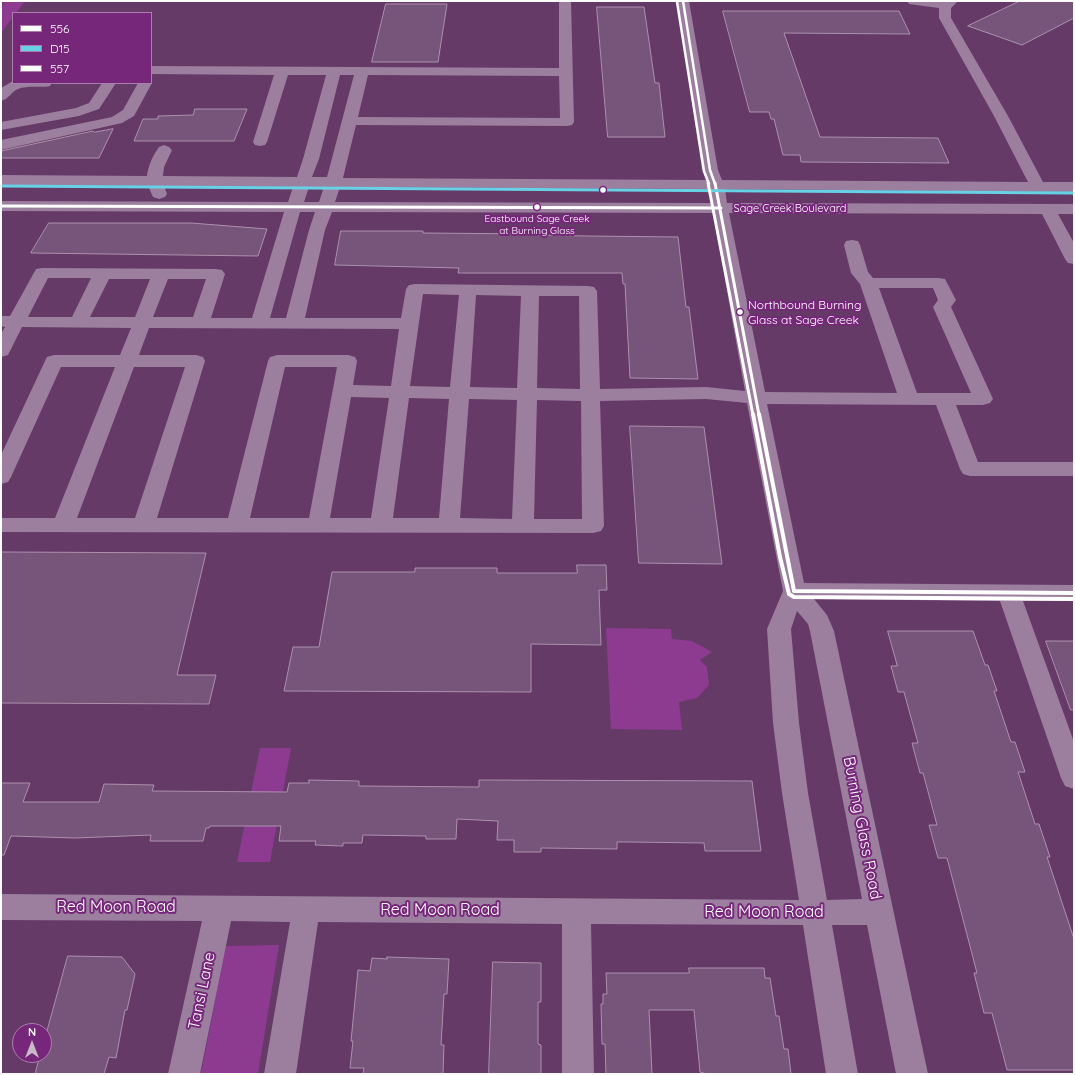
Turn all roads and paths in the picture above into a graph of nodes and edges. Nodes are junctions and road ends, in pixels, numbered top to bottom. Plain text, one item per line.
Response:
1 (565, 1) edge
2 (683, 1) edge
3 (913, 1) edge
4 (950, 3) edge
5 (282, 71) junction
6 (334, 71) junction
7 (362, 71) junction
8 (566, 72) junction
9 (152, 74) edge
10 (17, 84) edge
11 (107, 84) edge
12 (145, 84) edge
13 (1, 97) edge
14 (349, 121) junction
15 (1, 126) edge
16 (260, 142) dead end
17 (1, 145) edge
18 (164, 150) dead end
19 (1, 180) edge
20 (154, 181) junction
21 (303, 182) junction
22 (334, 182) junction
23 (716, 185) junction
24 (1038, 187) junction
25 (1074, 187) edge
26 (1, 206) edge
27 (164, 207) junction
28 (294, 207) junction
29 (325, 208) junction
30 (720, 208) junction
31 (1047, 209) junction
32 (1074, 209) edge
33 (852, 245) dead end
34 (1074, 259) edge
35 (102, 274) junction
36 (161, 274) junction
37 (868, 283) junction
38 (468, 289) junction
39 (530, 290) junction
40 (8, 321) edge
41 (79, 322) junction
42 (142, 323) junction
43 (200, 323) junction
44 (260, 323) junction
45 (294, 324) junction
46 (409, 324) junction
47 (1, 351) edge
48 (127, 361) junction
49 (342, 391) junction
50 (400, 392) junction
51 (459, 392) junction
52 (527, 394) junction
53 (589, 395) junction
54 (756, 398) junction
55 (909, 399) junction
56 (944, 399) junction
57 (1074, 469) edge
58 (1, 477) edge
59 (1, 525) edge
60 (63, 525) junction
61 (144, 525) junction
62 (237, 526) junction
63 (318, 526) junction
64 (381, 526) junction
65 (449, 526) junction
66 (523, 526) junction
67 (794, 591) junction
68 (1008, 592) junction
69 (1074, 593) edge
70 (1074, 778) edge
71 (1, 907) edge
72 (220, 908) junction
73 (306, 909) junction
74 (576, 911) junction
75 (816, 912) junction
76 (879, 912) junction
77 (184, 1074) edge
78 (280, 1074) edge
79 (578, 1074) edge
80 (842, 1074) edge
81 (912, 1074) edge

1 - 8 street
2 - 23 street, Burning Glass Road
3 - 4 street
4 - 24 street
5 - 6 street
5 - 9 street
5 - 16 street
6 - 7 street
6 - 21 street
7 - 8 street
7 - 14 street
8 - 14 street
10 - 13 street
11 - 15 street
12 - 17 street
14 - 22 street
18 - 20 street
19 - 20 street, Sage Creek Boulevard
20 - 21 street, Sage Creek Boulevard
20 - 27 street
21 - 22 street, Sage Creek Boulevard
21 - 28 street
22 - 23 street, Sage Creek Boulevard
22 - 29 street
23 - 24 street, Sage Creek Boulevard
23 - 30 street, Burning Glass Road
24 - 25 street, Sage Creek Boulevard
26 - 27 street, Sage Creek Boulevard
27 - 28 street, Sage Creek Boulevard
28 - 29 street, Sage Creek Boulevard
28 - 44 street
29 - 30 street, Sage Creek Boulevard
29 - 45 street
30 - 31 street, Sage Creek Boulevard
30 - 54 street, Burning Glass Road
31 - 32 street, Sage Creek Boulevard
31 - 34 street
33 - 37 street
35 - 36 street
35 - 40 street
35 - 41 street
36 - 42 street
36 - 43 street
37 - 55 street
37 - 56 street
38 - 39 street
38 - 46 street
38 - 51 street
39 - 52 street
39 - 53 street
40 - 41 street
40 - 47 street
41 - 42 street
42 - 43 street
42 - 48 street
43 - 44 street
44 - 45 street
45 - 46 street
46 - 50 street
48 - 58 street
48 - 60 street
48 - 61 street
49 - 50 street
49 - 62 street
49 - 63 street
50 - 51 street
50 - 64 street
51 - 52 street
51 - 65 street
52 - 53 street
52 - 66 street
53 - 54 street
53 - 66 street
54 - 55 street
54 - 67 street, Burning Glass Road
55 - 56 street
56 - 57 street
59 - 60 street
60 - 61 street
61 - 62 street
62 - 63 street
63 - 64 street
64 - 65 street
65 - 66 street
67 - 68 street
67 - 75 street
67 - 76 street, Burning Glass Road
68 - 69 street
68 - 70 street
71 - 72 street, Red Moon Road
72 - 73 street, Red Moon Road
72 - 77 street, Tansi Lane
73 - 74 street, Red Moon Road
73 - 78 street
74 - 75 street, Red Moon Road
74 - 79 street
75 - 76 street, Red Moon Road
75 - 80 street
76 - 81 street, Burning Glass Road

